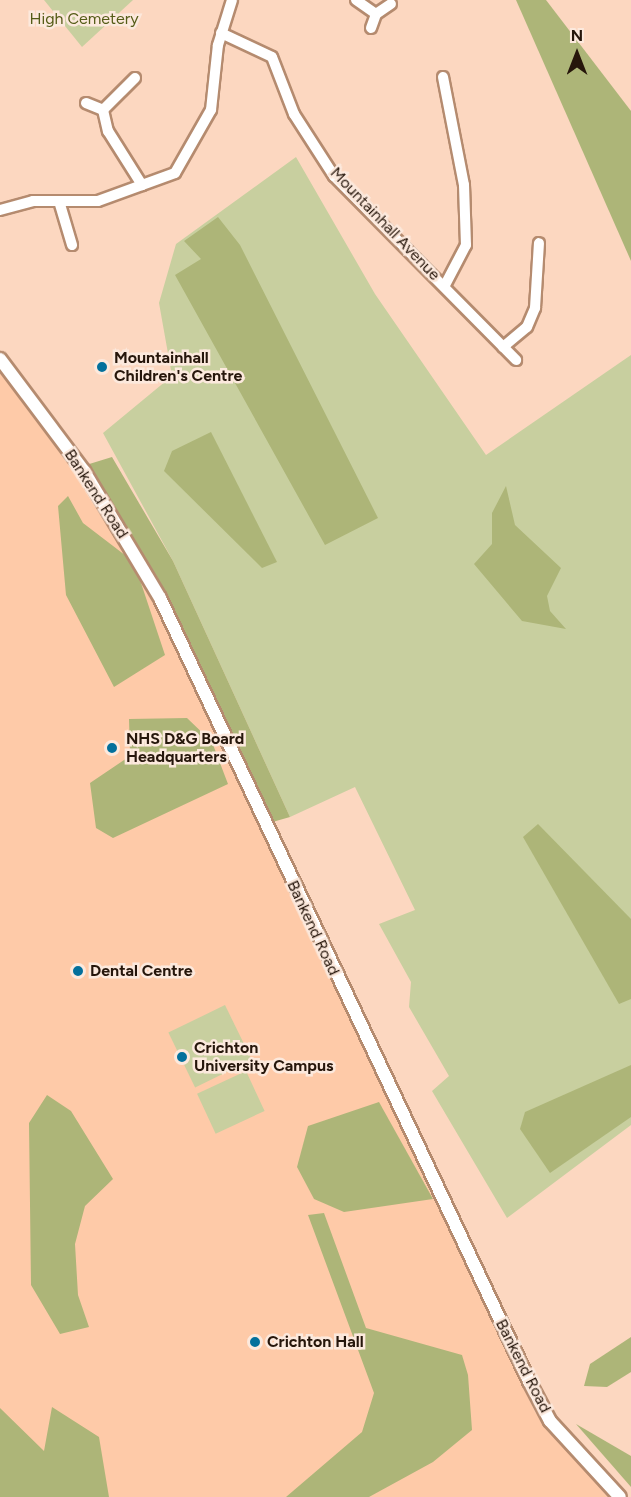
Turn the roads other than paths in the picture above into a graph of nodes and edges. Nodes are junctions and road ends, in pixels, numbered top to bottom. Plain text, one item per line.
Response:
1 (232, 0) edge
2 (356, 0) edge
3 (391, 4) dead end
4 (376, 14) junction
5 (371, 28) dead end
6 (221, 33) junction
7 (443, 77) dead end
8 (135, 78) dead end
9 (86, 103) dead end
10 (103, 110) junction
11 (142, 185) junction
12 (59, 201) junction
13 (0, 210) edge
14 (539, 243) dead end
15 (72, 245) dead end
16 (445, 285) junction
17 (503, 347) junction
18 (0, 359) edge
19 (516, 360) dead end
20 (620, 1497) edge

1 - 6 street
2 - 4 street
3 - 4 street
4 - 5 street
6 - 11 street
6 - 16 street, Mountainhall Avenue
7 - 16 street
8 - 10 street
9 - 10 street
10 - 11 street
11 - 12 street
12 - 13 street
12 - 15 street
14 - 17 street
16 - 17 street, Mountainhall Avenue
17 - 19 street, Mountainhall Avenue
18 - 20 street, Bankend Road

